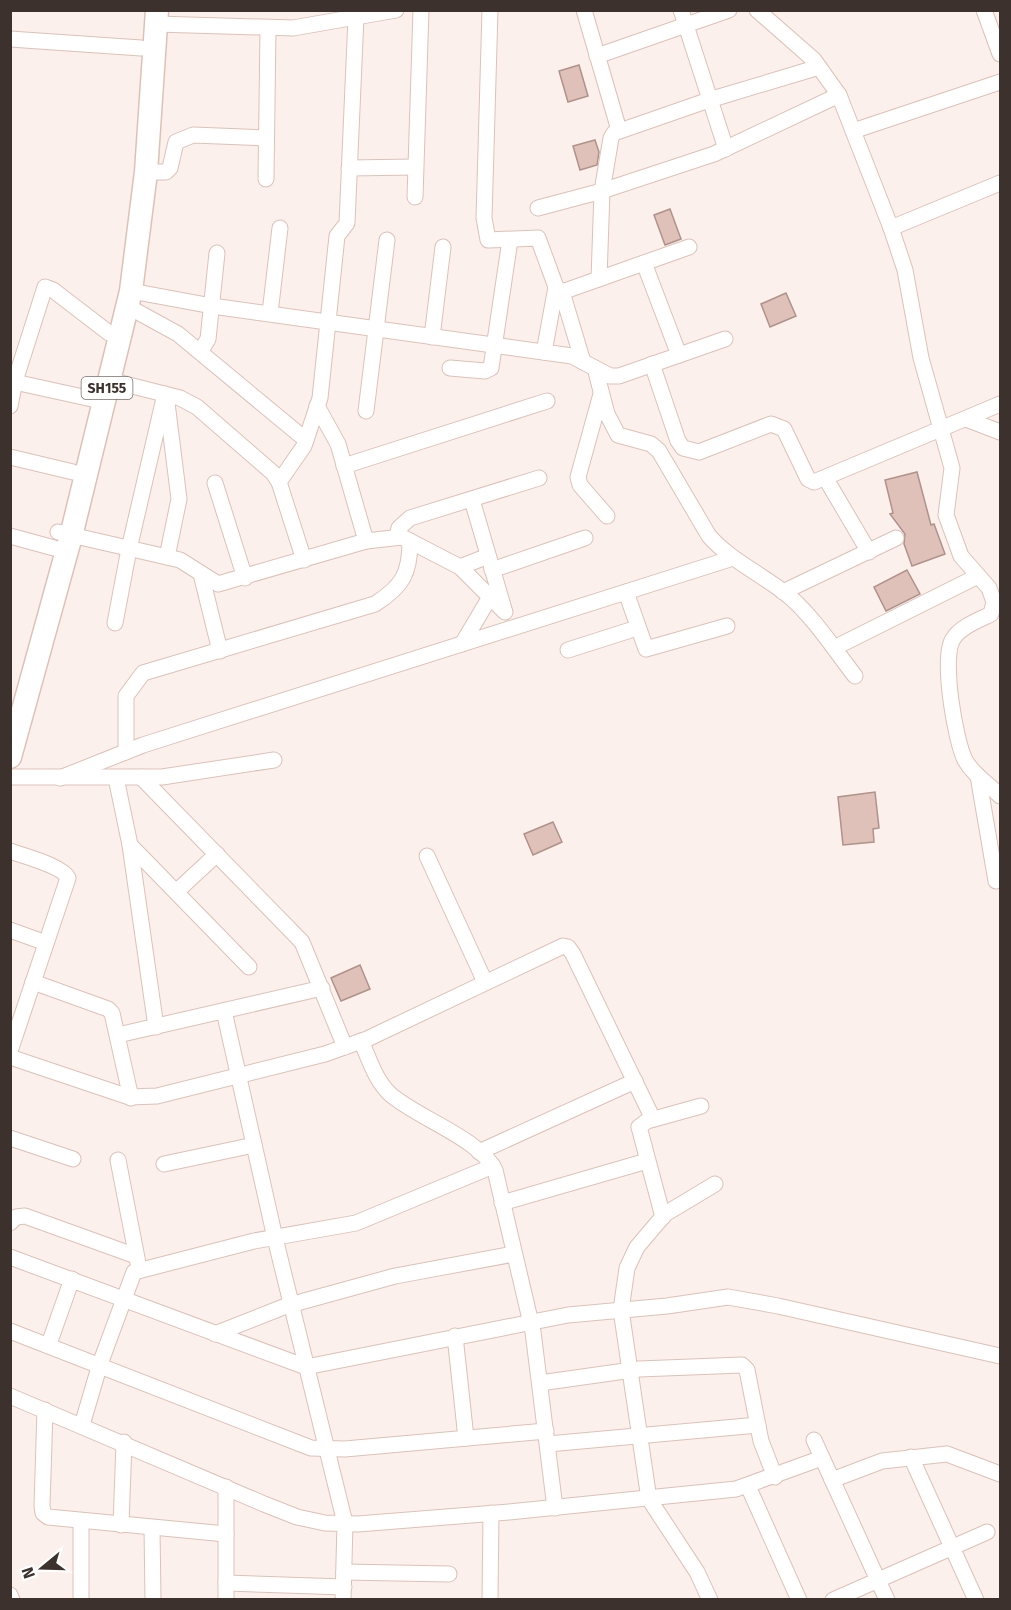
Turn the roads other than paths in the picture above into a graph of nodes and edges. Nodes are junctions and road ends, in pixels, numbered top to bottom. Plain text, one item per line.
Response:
1 (396, 10) edge
2 (420, 10) edge
3 (490, 10) edge
4 (584, 10) edge
5 (681, 10) edge
6 (729, 10) edge
7 (758, 10) edge
8 (984, 10) edge
9 (153, 15) edge
10 (356, 17) junction
11 (308, 18) edge
12 (686, 27) junction
13 (268, 28) junction
14 (10, 39) edge
15 (141, 48) junction
16 (1000, 54) edge
17 (597, 56) junction
18 (819, 67) junction
19 (1000, 82) edge
20 (840, 95) junction
21 (709, 100) junction
22 (619, 130) junction
23 (853, 131) junction
24 (266, 138) junction
25 (726, 149) junction
26 (415, 167) junction
27 (349, 168) junction
28 (146, 172) junction
29 (266, 178) dead end
30 (1000, 183) edge
31 (602, 191) junction
32 (415, 197) dead end
33 (538, 208) dead end
34 (280, 228) dead end
35 (891, 228) junction
36 (387, 240) dead end
37 (510, 240) junction
38 (689, 247) dead end
39 (443, 248) dead end
40 (217, 253) dead end
41 (644, 263) junction
42 (599, 279) junction
43 (559, 290) junction
44 (129, 299) junction
45 (212, 306) junction
46 (270, 313) junction
47 (327, 322) junction
48 (375, 330) junction
49 (109, 333) junction
50 (432, 337) junction
51 (725, 339) dead end
52 (495, 346) junction
53 (200, 352) junction
54 (544, 352) junction
55 (679, 355) junction
56 (652, 364) junction
57 (589, 365) junction
58 (450, 368) dead end
59 (109, 380) junction
60 (13, 381) edge
61 (602, 393) junction
62 (165, 394) junction
63 (92, 399) junction
64 (548, 401) dead end
65 (1000, 404) edge
66 (10, 406) edge
67 (317, 406) junction
68 (366, 411) dead end
69 (966, 419) junction
70 (943, 429) junction
71 (1000, 432) edge
72 (306, 440) junction
73 (678, 441) junction
74 (654, 447) junction
75 (10, 458) edge
76 (344, 466) junction
77 (74, 472) junction
78 (539, 478) dead end
79 (826, 479) junction
80 (279, 482) junction
81 (215, 483) dead end
82 (472, 500) junction
83 (607, 516) dead end
84 (10, 536) edge
85 (61, 538) junction
86 (404, 538) junction
87 (585, 538) dead end
88 (896, 538) dead end
89 (366, 541) junction
90 (129, 549) junction
91 (868, 552) junction
92 (168, 557) junction
93 (733, 558) junction
94 (304, 560) junction
95 (490, 563) junction
96 (460, 567) junction
97 (201, 574) junction
98 (978, 576) junction
99 (245, 578) junction
100 (626, 592) junction
101 (783, 592) junction
102 (996, 595) edge
103 (490, 597) junction
104 (505, 612) junction
105 (115, 623) dead end
106 (728, 626) dead end
107 (638, 628) junction
108 (510, 629) junction
109 (462, 644) junction
110 (834, 648) junction
111 (568, 650) dead end
112 (220, 651) junction
113 (855, 675) dead end
114 (10, 702) edge
115 (126, 752) junction
116 (10, 758) edge
117 (274, 760) dead end
118 (978, 776) junction
119 (10, 777) edge
120 (141, 777) junction
121 (60, 778) junction
122 (116, 778) junction
123 (1000, 796) edge
124 (130, 845) junction
125 (10, 851) edge
126 (217, 854) junction
127 (428, 856) dead end
128 (996, 880) dead end
129 (176, 892) junction
130 (10, 930) edge
131 (46, 943) junction
132 (249, 967) dead end
133 (33, 982) junction
134 (485, 982) junction
135 (322, 988) junction
136 (224, 1011) junction
137 (156, 1026) junction
138 (118, 1035) junction
139 (361, 1041) junction
140 (345, 1047) junction
141 (10, 1051) edge
142 (10, 1057) edge
143 (238, 1076) junction
144 (635, 1081) junction
145 (131, 1098) junction
146 (701, 1106) dead end
147 (653, 1119) junction
148 (10, 1138) edge
149 (254, 1145) junction
150 (479, 1152) junction
151 (73, 1159) dead end
152 (118, 1160) dead end
153 (647, 1161) junction
154 (164, 1164) dead end
155 (493, 1167) junction
156 (715, 1184) dead end
157 (502, 1203) junction
158 (663, 1217) junction
159 (10, 1223) edge
160 (275, 1238) junction
161 (514, 1254) junction
162 (10, 1257) edge
163 (138, 1262) junction
164 (72, 1279) junction
165 (123, 1297) junction
166 (291, 1304) junction
167 (621, 1310) junction
168 (531, 1322) junction
169 (10, 1331) edge
170 (215, 1334) junction
171 (455, 1336) junction
172 (50, 1344) junction
173 (1000, 1356) edge
174 (100, 1364) junction
175 (306, 1367) junction
176 (630, 1371) junction
177 (540, 1383) junction
178 (10, 1396) edge
179 (45, 1410) junction
180 (82, 1425) junction
181 (758, 1425) junction
182 (640, 1434) junction
183 (547, 1437) junction
184 (466, 1438) junction
185 (814, 1440) dead end
186 (124, 1442) junction
187 (327, 1450) junction
188 (911, 1456) junction
189 (822, 1458) junction
190 (1000, 1474) edge
191 (775, 1476) junction
192 (832, 1480) junction
193 (748, 1486) junction
194 (226, 1487) junction
195 (650, 1500) junction
196 (555, 1508) junction
197 (491, 1513) junction
198 (81, 1522) junction
199 (345, 1524) junction
200 (121, 1525) junction
201 (152, 1528) junction
202 (987, 1532) dead end
203 (226, 1534) junction
204 (953, 1546) junction
205 (449, 1574) dead end
206 (877, 1579) junction
207 (226, 1583) junction
208 (344, 1586) edge
209 (10, 1595) edge
210 (12, 1599) edge
211 (81, 1599) edge
212 (153, 1599) edge
213 (226, 1599) edge
214 (490, 1599) edge
215 (710, 1599) edge
216 (799, 1599) edge
217 (833, 1599) edge
218 (887, 1599) edge
219 (976, 1599) edge

1 - 10 street
2 - 26 street
3 - 37 street
4 - 17 street
5 - 12 street
6 - 12 street
7 - 18 street
8 - 16 street
9 - 13 street
9 - 15 main road, SH155
9 - 28 main road, SH155
10 - 11 street
10 - 27 street
11 - 13 street
12 - 17 street
12 - 21 street
13 - 24 street
14 - 15 street
15 - 49 main road, SH155
17 - 22 street
18 - 20 street
18 - 21 street
19 - 23 street
20 - 23 street
20 - 25 street
21 - 22 street
21 - 25 street
22 - 31 street
23 - 35 street
24 - 28 street
24 - 29 street
25 - 31 street
26 - 27 street
26 - 32 street
27 - 47 street
28 - 44 main road, SH155
30 - 35 street
31 - 33 street
31 - 42 street
34 - 46 street
35 - 70 street
36 - 48 street
37 - 43 street
37 - 52 street
38 - 41 street
39 - 50 street
40 - 45 street
41 - 42 street
41 - 55 street
42 - 43 street
43 - 54 street
43 - 57 street
44 - 45 street
44 - 53 street
44 - 59 main road, SH155
45 - 46 street
45 - 53 street
46 - 47 street
47 - 48 street
47 - 67 street
48 - 50 street
48 - 68 street
49 - 60 street
49 - 63 main road, SH155
50 - 52 street
51 - 55 street
52 - 54 street
52 - 58 street
53 - 72 street
54 - 57 street
55 - 56 street
56 - 57 street
56 - 73 street
57 - 61 street
59 - 62 street
59 - 85 main road, SH155
60 - 63 street
60 - 66 street
61 - 74 street
61 - 83 street
62 - 80 street
62 - 90 street
62 - 92 street
63 - 77 main road, SH155
64 - 76 street
65 - 69 street
67 - 72 street
67 - 76 street
69 - 70 street
69 - 71 street
70 - 79 street
70 - 98 street
72 - 80 street
73 - 74 street
73 - 79 street
74 - 93 street
75 - 77 street
76 - 89 street
77 - 85 main road, SH155
78 - 82 street
79 - 91 street
80 - 94 street
81 - 99 street
82 - 86 street
82 - 95 street
84 - 85 street
85 - 90 street
85 - 114 main road, SH155
85 - 116 main road, SH155
86 - 89 street
86 - 96 street
86 - 112 street
87 - 95 street
88 - 91 street
89 - 94 street
90 - 92 street
90 - 105 street
91 - 101 street
92 - 97 street
93 - 100 street
93 - 101 street
94 - 99 street
95 - 96 street
95 - 104 street
96 - 103 street
97 - 99 street
97 - 112 street
98 - 102 street
98 - 110 street
100 - 107 street
100 - 108 street
101 - 110 street
102 - 118 street
103 - 104 street
103 - 109 street
104 - 108 street
106 - 107 street
107 - 111 street
108 - 109 street
109 - 115 street
110 - 113 street
112 - 115 street
115 - 121 street
117 - 120 street
118 - 123 street
118 - 128 street
119 - 121 street
120 - 122 street
120 - 126 street
121 - 122 street
122 - 124 street
124 - 129 street
124 - 137 street
125 - 131 street
126 - 129 street
126 - 135 street
127 - 134 street
129 - 132 street
130 - 131 street
131 - 133 street
133 - 138 street
133 - 141 street
134 - 139 street
134 - 144 street
135 - 136 street
135 - 140 street
136 - 137 street
136 - 143 street
137 - 138 street
138 - 145 street
139 - 140 street
139 - 150 street
140 - 143 street
142 - 145 street
143 - 145 street
143 - 149 street
144 - 147 street
144 - 150 street
146 - 147 street
147 - 153 street
148 - 151 street
149 - 154 street
149 - 160 street
150 - 155 street
152 - 163 street
153 - 157 street
153 - 158 street
155 - 157 street
155 - 160 street
156 - 158 street
157 - 161 street
158 - 167 street
159 - 163 street
160 - 163 street
160 - 166 street
161 - 166 street
161 - 168 street
162 - 164 street
163 - 165 street
164 - 165 street
164 - 172 street
165 - 170 street
165 - 174 street
166 - 170 street
166 - 175 street
167 - 168 street
167 - 173 street
167 - 176 street
168 - 171 street
168 - 177 street
169 - 172 street
170 - 175 street
171 - 175 street
171 - 184 street
172 - 174 street
174 - 180 street
174 - 187 street
175 - 187 street
176 - 177 street
176 - 181 street
176 - 182 street
177 - 183 street
178 - 179 street
179 - 180 street
179 - 198 street
180 - 186 street
181 - 182 street
181 - 191 street
182 - 183 street
182 - 195 street
183 - 184 street
183 - 196 street
184 - 187 street
185 - 189 street
186 - 194 street
186 - 200 street
187 - 199 street
188 - 190 street
188 - 192 street
188 - 204 street
189 - 191 street
189 - 192 street
191 - 193 street
192 - 206 street
193 - 195 street
193 - 216 street
194 - 199 street
194 - 203 street
195 - 196 street
195 - 215 street
196 - 197 street
197 - 199 street
197 - 214 street
198 - 200 street
198 - 211 street
199 - 208 street
200 - 201 street
201 - 203 street
201 - 212 street
202 - 204 street
203 - 207 street
204 - 206 street
204 - 219 street
205 - 208 street
206 - 217 street
206 - 218 street
207 - 208 street
207 - 213 street
209 - 210 street

